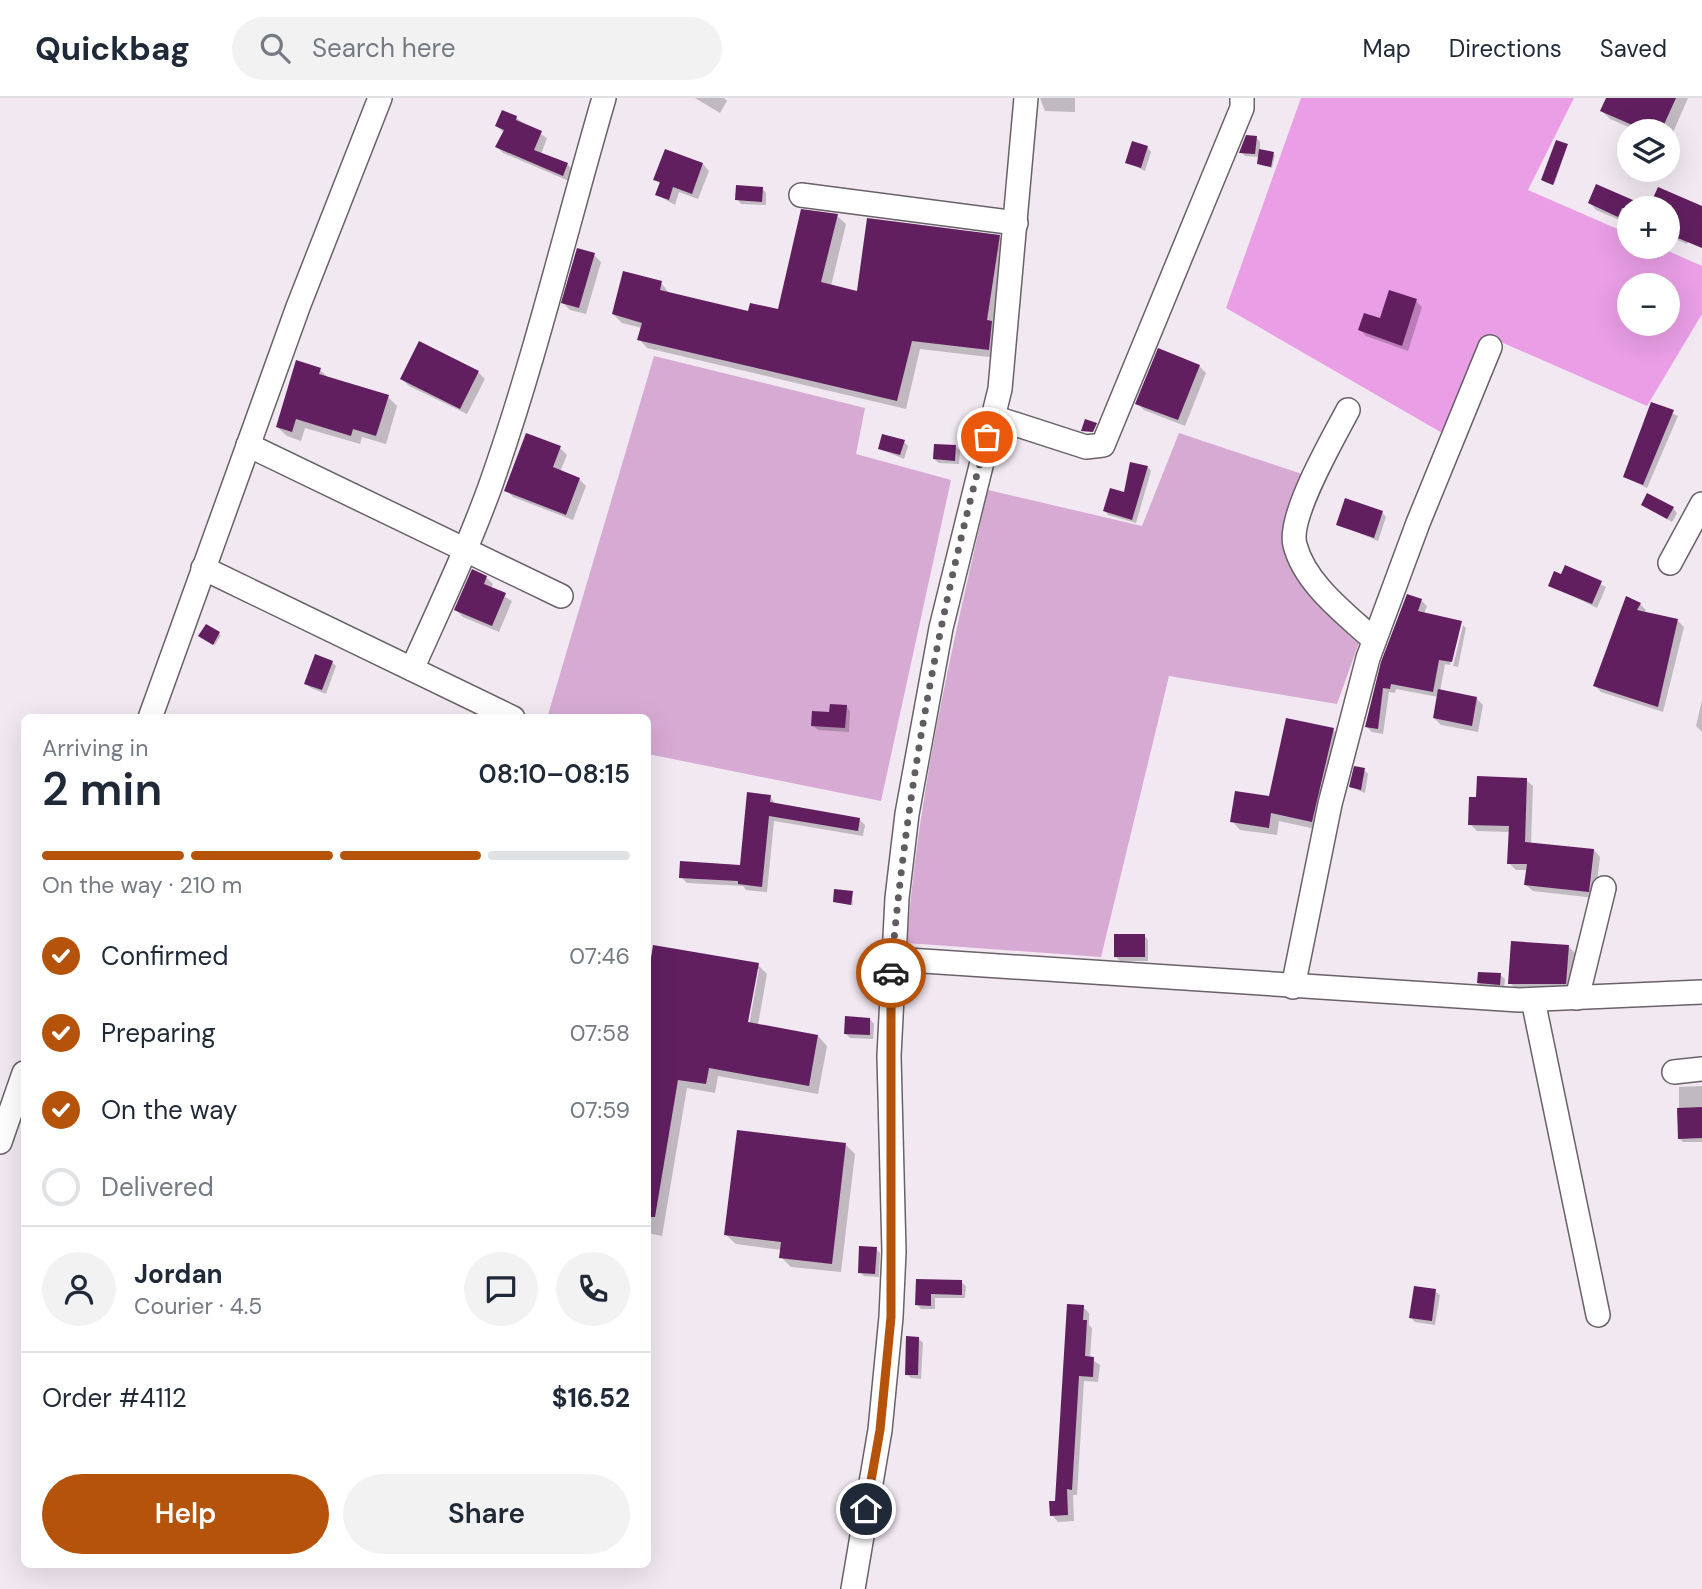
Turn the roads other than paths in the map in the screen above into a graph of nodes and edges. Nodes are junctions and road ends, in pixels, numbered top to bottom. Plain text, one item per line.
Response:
1 (380, 98) edge
2 (604, 98) edge
3 (1026, 98) edge
4 (1242, 98) edge
5 (801, 195) dead end
6 (1016, 223) junction
7 (1490, 347) dead end
8 (1348, 410) dead end
9 (993, 417) junction
10 (248, 445) junction
11 (1702, 504) edge
12 (466, 550) junction
13 (1670, 563) dead end
14 (203, 568) junction
15 (561, 596) dead end
16 (1374, 640) junction
17 (412, 669) junction
18 (151, 714) edge
19 (505, 714) edge
20 (1604, 888) dead end
21 (892, 958) junction
22 (1293, 987) junction
23 (1702, 992) edge
24 (1577, 998) junction
25 (1533, 1000) junction
26 (1702, 1069) edge
27 (1674, 1072) dead end
28 (21, 1082) edge
29 (0, 1142) edge
30 (1598, 1315) dead end
31 (853, 1589) edge

1 - 10 street
2 - 12 street
3 - 6 street
4 - 9 street
5 - 6 street
6 - 9 street
7 - 16 street
8 - 16 street
9 - 21 street
10 - 12 street
10 - 14 street
11 - 13 street
12 - 15 street
12 - 17 street
14 - 17 street
14 - 18 street
16 - 22 street
17 - 19 street
20 - 24 street
21 - 22 street
21 - 31 street
22 - 25 street
23 - 24 street
24 - 25 street
25 - 30 street
26 - 27 street
28 - 29 street

